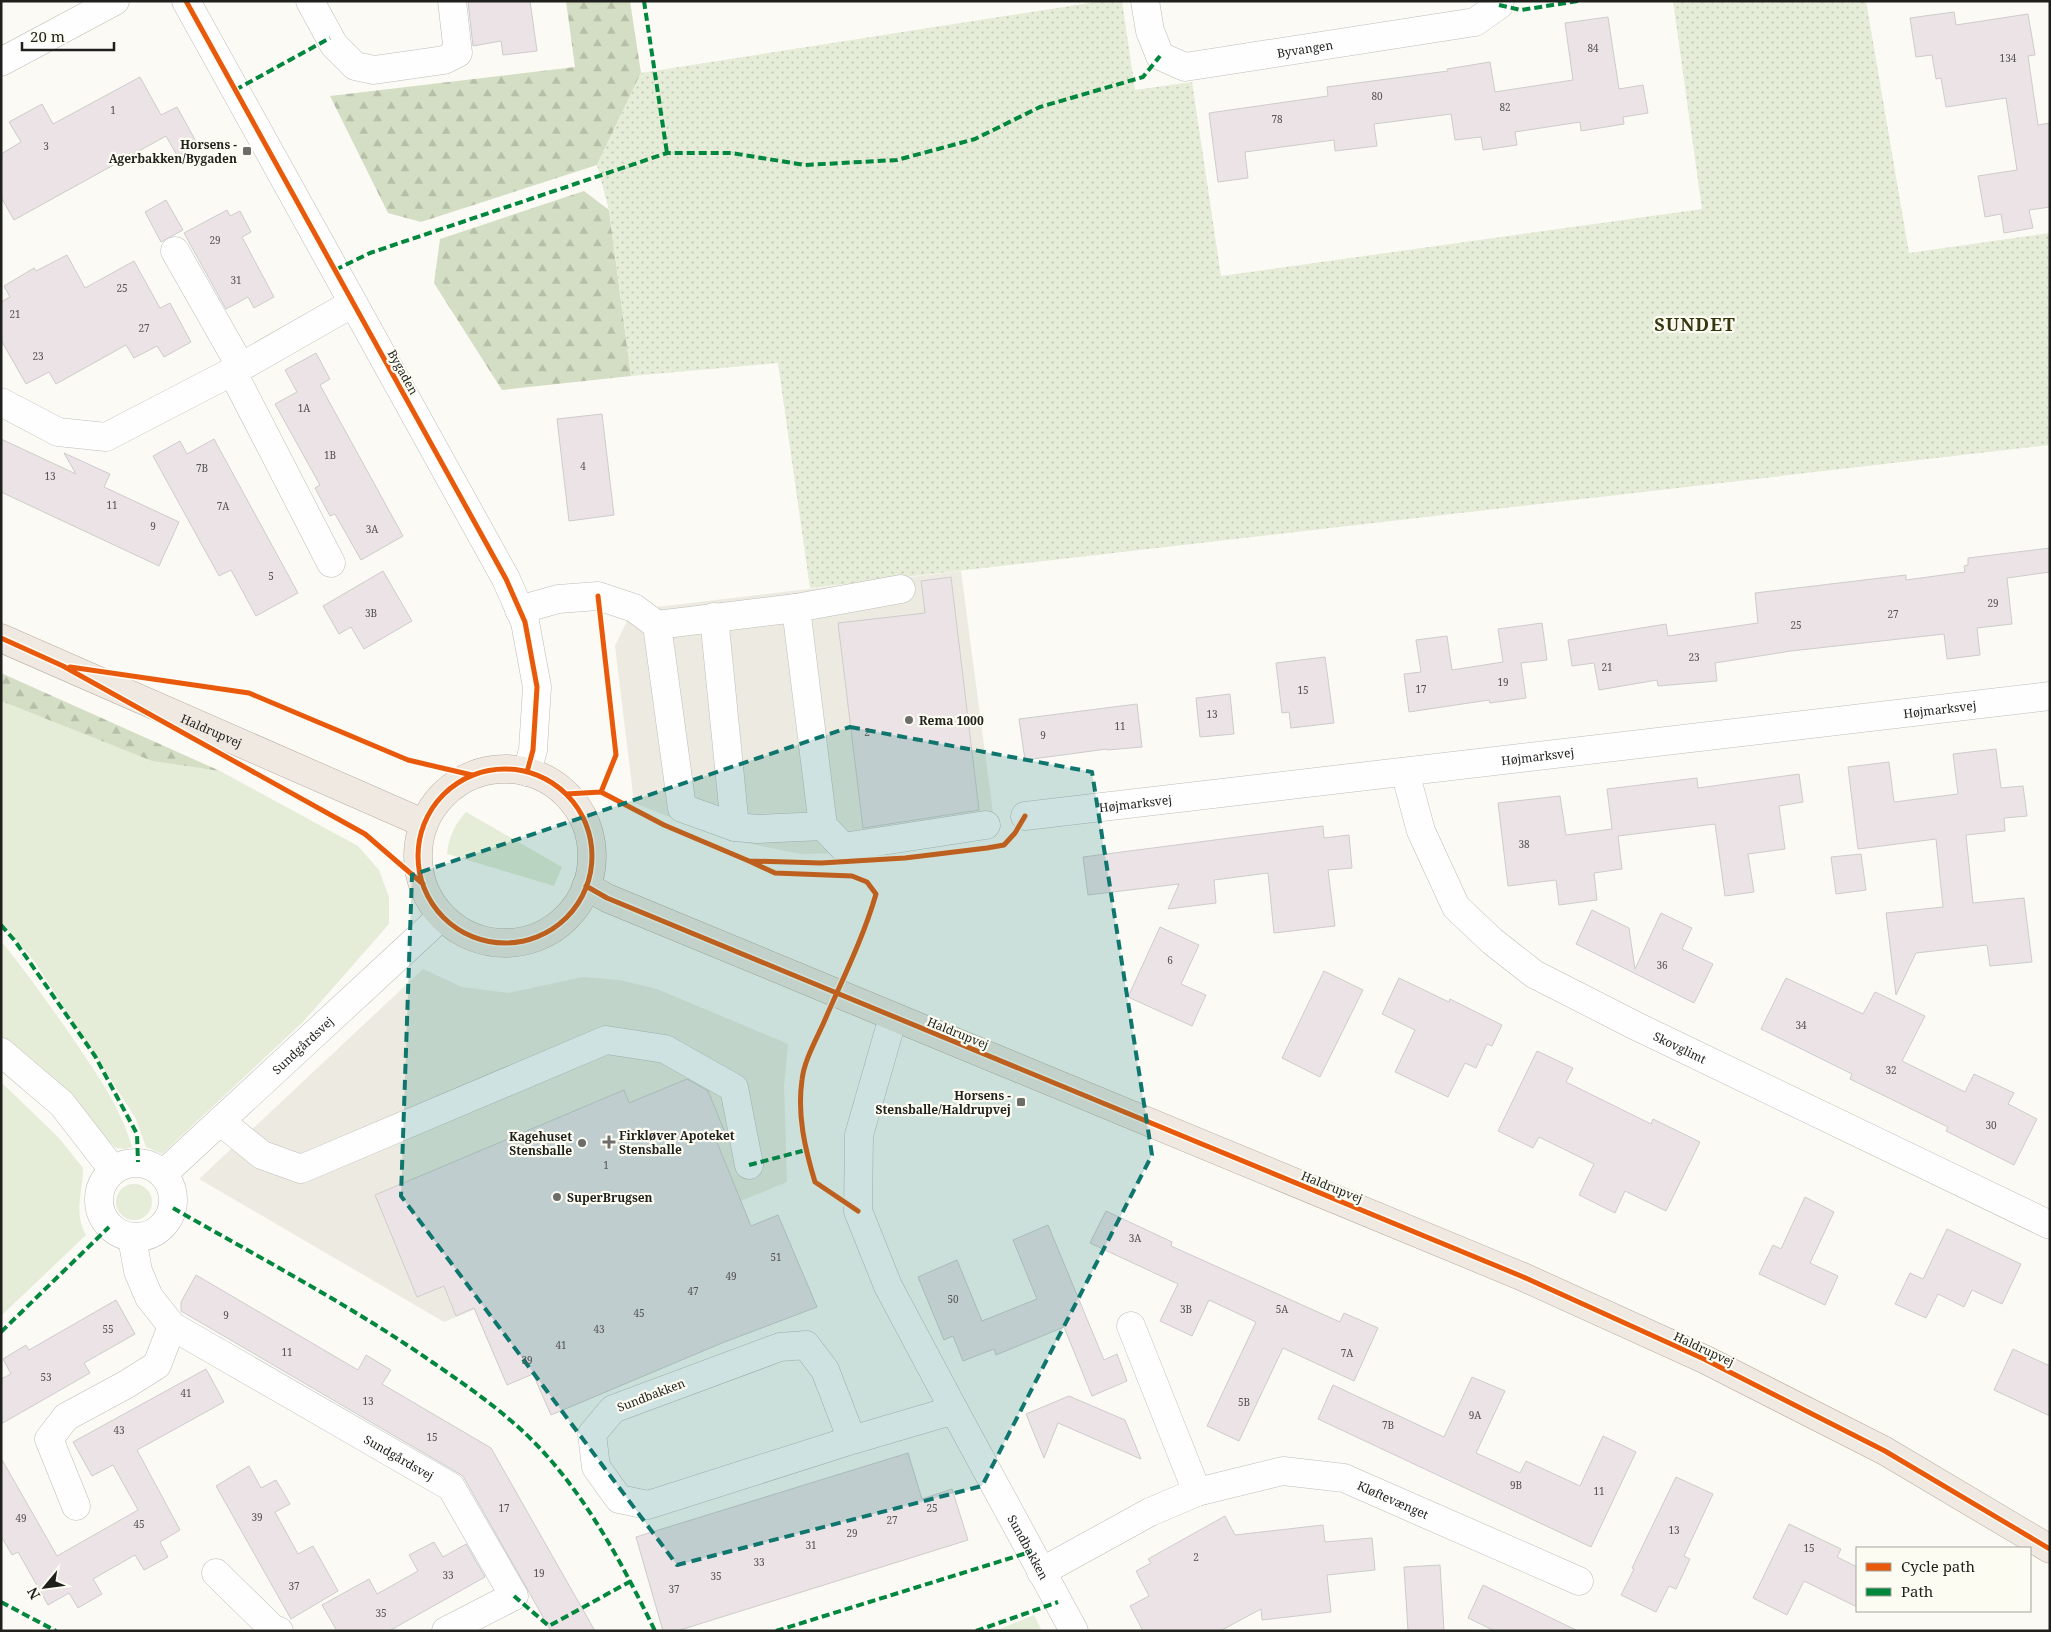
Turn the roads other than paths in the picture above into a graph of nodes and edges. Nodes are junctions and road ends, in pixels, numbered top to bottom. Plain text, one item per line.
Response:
1 (115, 1) edge
2 (186, 1) edge
3 (310, 1) edge
4 (452, 1) edge
5 (1145, 1) edge
6 (1500, 1) edge
7 (1, 62) edge
8 (175, 251) dead end
9 (353, 303) junction
10 (236, 369) junction
11 (1, 402) edge
12 (331, 563) dead end
13 (901, 589) dead end
14 (796, 608) junction
15 (519, 610) junction
16 (714, 618) junction
17 (657, 625) junction
18 (1, 638) edge
19 (2050, 696) edge
20 (528, 772) junction
21 (1405, 772) junction
22 (1025, 816) dead end
23 (423, 823) junction
24 (986, 825) dead end
25 (823, 826) junction
26 (735, 828) junction
27 (586, 886) junction
28 (442, 916) junction
29 (893, 1017) junction
30 (1, 1052) edge
31 (220, 1121) junction
32 (749, 1165) dead end
33 (113, 1170) junction
34 (163, 1174) junction
35 (2050, 1224) edge
36 (132, 1238) junction
37 (172, 1326) junction
38 (1130, 1326) dead end
39 (954, 1410) junction
40 (852, 1440) junction
41 (1197, 1492) junction
42 (76, 1506) dead end
43 (2050, 1549) edge
44 (1041, 1572) junction
45 (216, 1573) dead end
46 (1579, 1582) dead end
47 (279, 1631) edge
48 (446, 1631) edge
49 (1074, 1631) edge

1 - 7 street
2 - 9 street, Bygaden
3 - 4 street
5 - 6 street, Byvangen
8 - 10 street
9 - 10 street
9 - 15 street, Bygaden
10 - 11 street
10 - 12 street
13 - 14 street
14 - 16 street
14 - 25 street
15 - 17 street
15 - 20 street, Bygaden
16 - 17 street
16 - 26 street
17 - 26 street
18 - 23 main road, Haldrupvej
19 - 21 street, Højmarksvej
20 - 23 main road
20 - 27 main road
21 - 22 street, Højmarksvej
21 - 35 street, Skovglimt
23 - 28 main road
24 - 25 street
25 - 26 street
27 - 28 main road
27 - 29 main road, Haldrupvej
28 - 31 street, Sundgårdsvej
29 - 39 street, Sundbakken
29 - 43 main road, Haldrupvej
30 - 33 street
31 - 32 street
31 - 34 street, Sundgårdsvej
33 - 34 street
33 - 36 street
34 - 36 street
36 - 37 street, Sundgårdsvej
37 - 42 street
37 - 48 street, Sundgårdsvej
38 - 41 street
39 - 40 street, Sundbakken
39 - 44 street, Sundbakken
40 - 40 street, Sundbakken
41 - 44 street, Kløftevænget
41 - 46 street, Kløftevænget
44 - 49 street, Sundbakken
45 - 47 street

